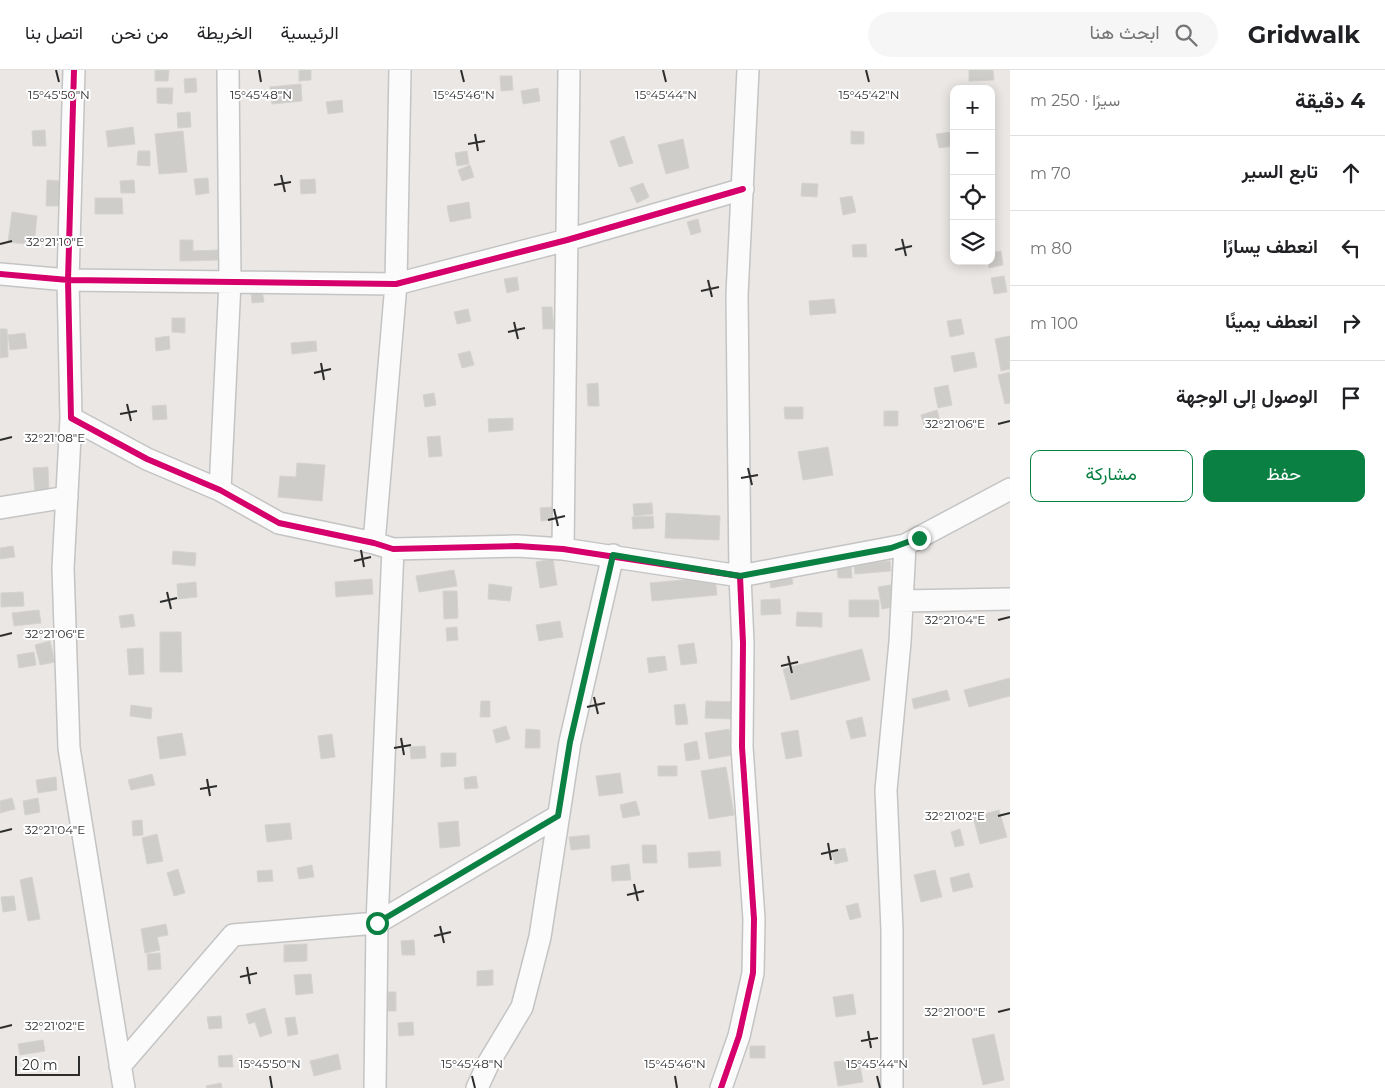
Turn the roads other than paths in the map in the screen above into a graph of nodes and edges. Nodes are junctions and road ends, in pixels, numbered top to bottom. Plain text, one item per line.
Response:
1 (74, 70) edge
2 (228, 70) edge
3 (400, 70) edge
4 (569, 70) edge
5 (748, 70) edge
6 (743, 188) junction
7 (567, 240) junction
8 (0, 274) edge
9 (68, 280) junction
10 (230, 282) junction
11 (396, 284) junction
12 (71, 418) junction
13 (1010, 489) edge
14 (220, 490) junction
15 (67, 497) junction
16 (0, 508) edge
17 (905, 545) junction
18 (383, 546) junction
19 (563, 549) junction
20 (613, 555) junction
21 (740, 576) junction
22 (1010, 599) edge
23 (902, 601) junction
24 (558, 816) junction
25 (377, 923) junction
26 (120, 1066) junction
27 (124, 1088) edge
28 (375, 1088) edge
29 (477, 1088) edge
30 (721, 1088) edge
31 (892, 1088) edge

1 - 9 street
2 - 10 street
3 - 11 street
4 - 7 street
5 - 6 street
6 - 7 street
6 - 21 street
7 - 11 street
7 - 19 street
8 - 9 street
9 - 10 street
9 - 12 street
10 - 11 street
10 - 14 street
11 - 18 street
12 - 14 street
12 - 15 street
13 - 17 street
14 - 18 street
15 - 16 street
15 - 26 street
17 - 21 street
17 - 23 street
18 - 19 street
18 - 25 street
19 - 20 street
20 - 21 street
20 - 24 street
21 - 30 street
22 - 23 street
23 - 31 street
24 - 25 street
24 - 29 street
25 - 26 street
25 - 28 street
26 - 27 street

